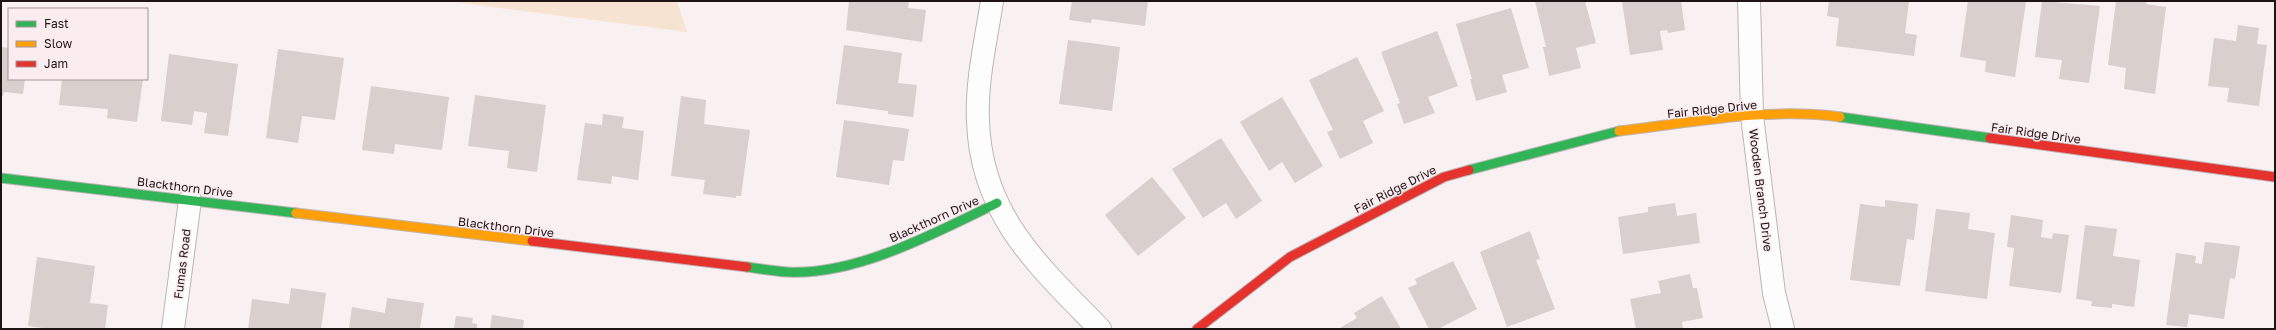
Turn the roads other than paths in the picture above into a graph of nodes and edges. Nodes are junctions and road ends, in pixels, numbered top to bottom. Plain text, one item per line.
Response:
1 (992, 1) edge
2 (1749, 1) edge
3 (1752, 116) junction
4 (2275, 176) edge
5 (1, 178) edge
6 (190, 200) junction
7 (997, 203) junction
8 (173, 329) edge
9 (1100, 329) edge
10 (1197, 329) edge
11 (1783, 329) edge

1 - 7 street
2 - 3 street, Wooden Branch Drive
3 - 4 street, Fair Ridge Drive
3 - 10 street, Fair Ridge Drive
3 - 11 street, Wooden Branch Drive
5 - 6 street, Blackthorn Drive
6 - 7 street, Blackthorn Drive
6 - 8 street, Fumas Road
7 - 9 street

